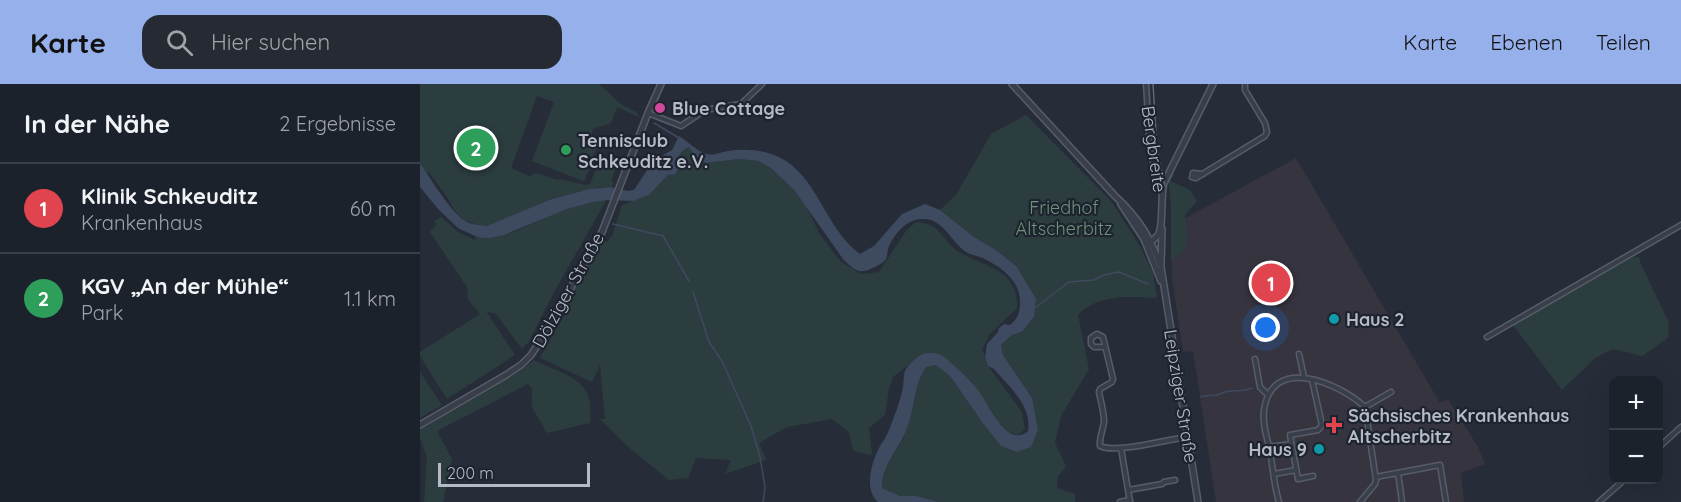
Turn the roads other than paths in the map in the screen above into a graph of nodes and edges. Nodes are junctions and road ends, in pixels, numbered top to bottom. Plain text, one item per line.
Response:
1 (661, 84) edge
2 (762, 84) edge
3 (1012, 84) edge
4 (1146, 84) edge
5 (1213, 84) edge
6 (1245, 84) edge
7 (648, 113) junction
8 (1203, 174) dead end
9 (1162, 186) junction
10 (1115, 196) junction
11 (1161, 225) junction
12 (1681, 225) edge
13 (1149, 243) junction
14 (1162, 244) junction
15 (1152, 251) junction
16 (1161, 267) junction
17 (1165, 291) junction
18 (1487, 337) dead end
19 (1105, 346) dead end
20 (1299, 354) dead end
21 (1255, 359) dead end
22 (1304, 377) junction
23 (1312, 379) junction
24 (1391, 392) dead end
25 (1268, 395) junction
26 (1365, 407) junction
27 (420, 425) edge
28 (1681, 427) edge
29 (1188, 437) junction
30 (1291, 444) junction
31 (1663, 444) edge
32 (1269, 447) junction
33 (1121, 448) junction
34 (1296, 470) junction
35 (1398, 473) junction
36 (1274, 474) junction
37 (1313, 476) dead end
38 (1376, 477) junction
39 (1175, 480) dead end
40 (1619, 484) edge
41 (1128, 490) junction
42 (1130, 501) edge
43 (1278, 501) edge
44 (1363, 501) edge
45 (1120, 502) edge
46 (1198, 502) edge
47 (1402, 502) edge
48 (1446, 502) edge
49 (1599, 502) edge

1 - 7 street, Dölziger Straße
2 - 7 street
3 - 10 street, Leipziger Straße
4 - 9 street, Bergbreite
5 - 9 street
6 - 8 street
7 - 27 street, Dölziger Straße
9 - 11 street, Bergbreite
10 - 13 street, Leipziger Straße
10 - 13 street, Leipziger Straße
11 - 13 street
11 - 14 street, Leipziger Straße
12 - 18 street
13 - 15 street, Leipziger Straße
14 - 15 street
14 - 16 street, Leipziger Straße
15 - 16 street, Leipziger Straße
15 - 17 street, Leipziger Straße
16 - 17 street, Leipziger Straße
17 - 29 street, Leipziger Straße
19 - 33 street
20 - 22 street
21 - 25 street
22 - 23 street
22 - 25 street
23 - 26 street
23 - 30 street
24 - 26 street
25 - 32 street
26 - 38 street
28 - 31 street
29 - 33 street
29 - 46 street, Leipziger Straße
30 - 32 street
30 - 34 street
32 - 36 street
33 - 41 street
34 - 36 street
34 - 37 street
35 - 38 street
35 - 47 street
35 - 48 street
36 - 43 street
38 - 44 street
39 - 41 street
40 - 49 street
41 - 42 street
42 - 45 street

